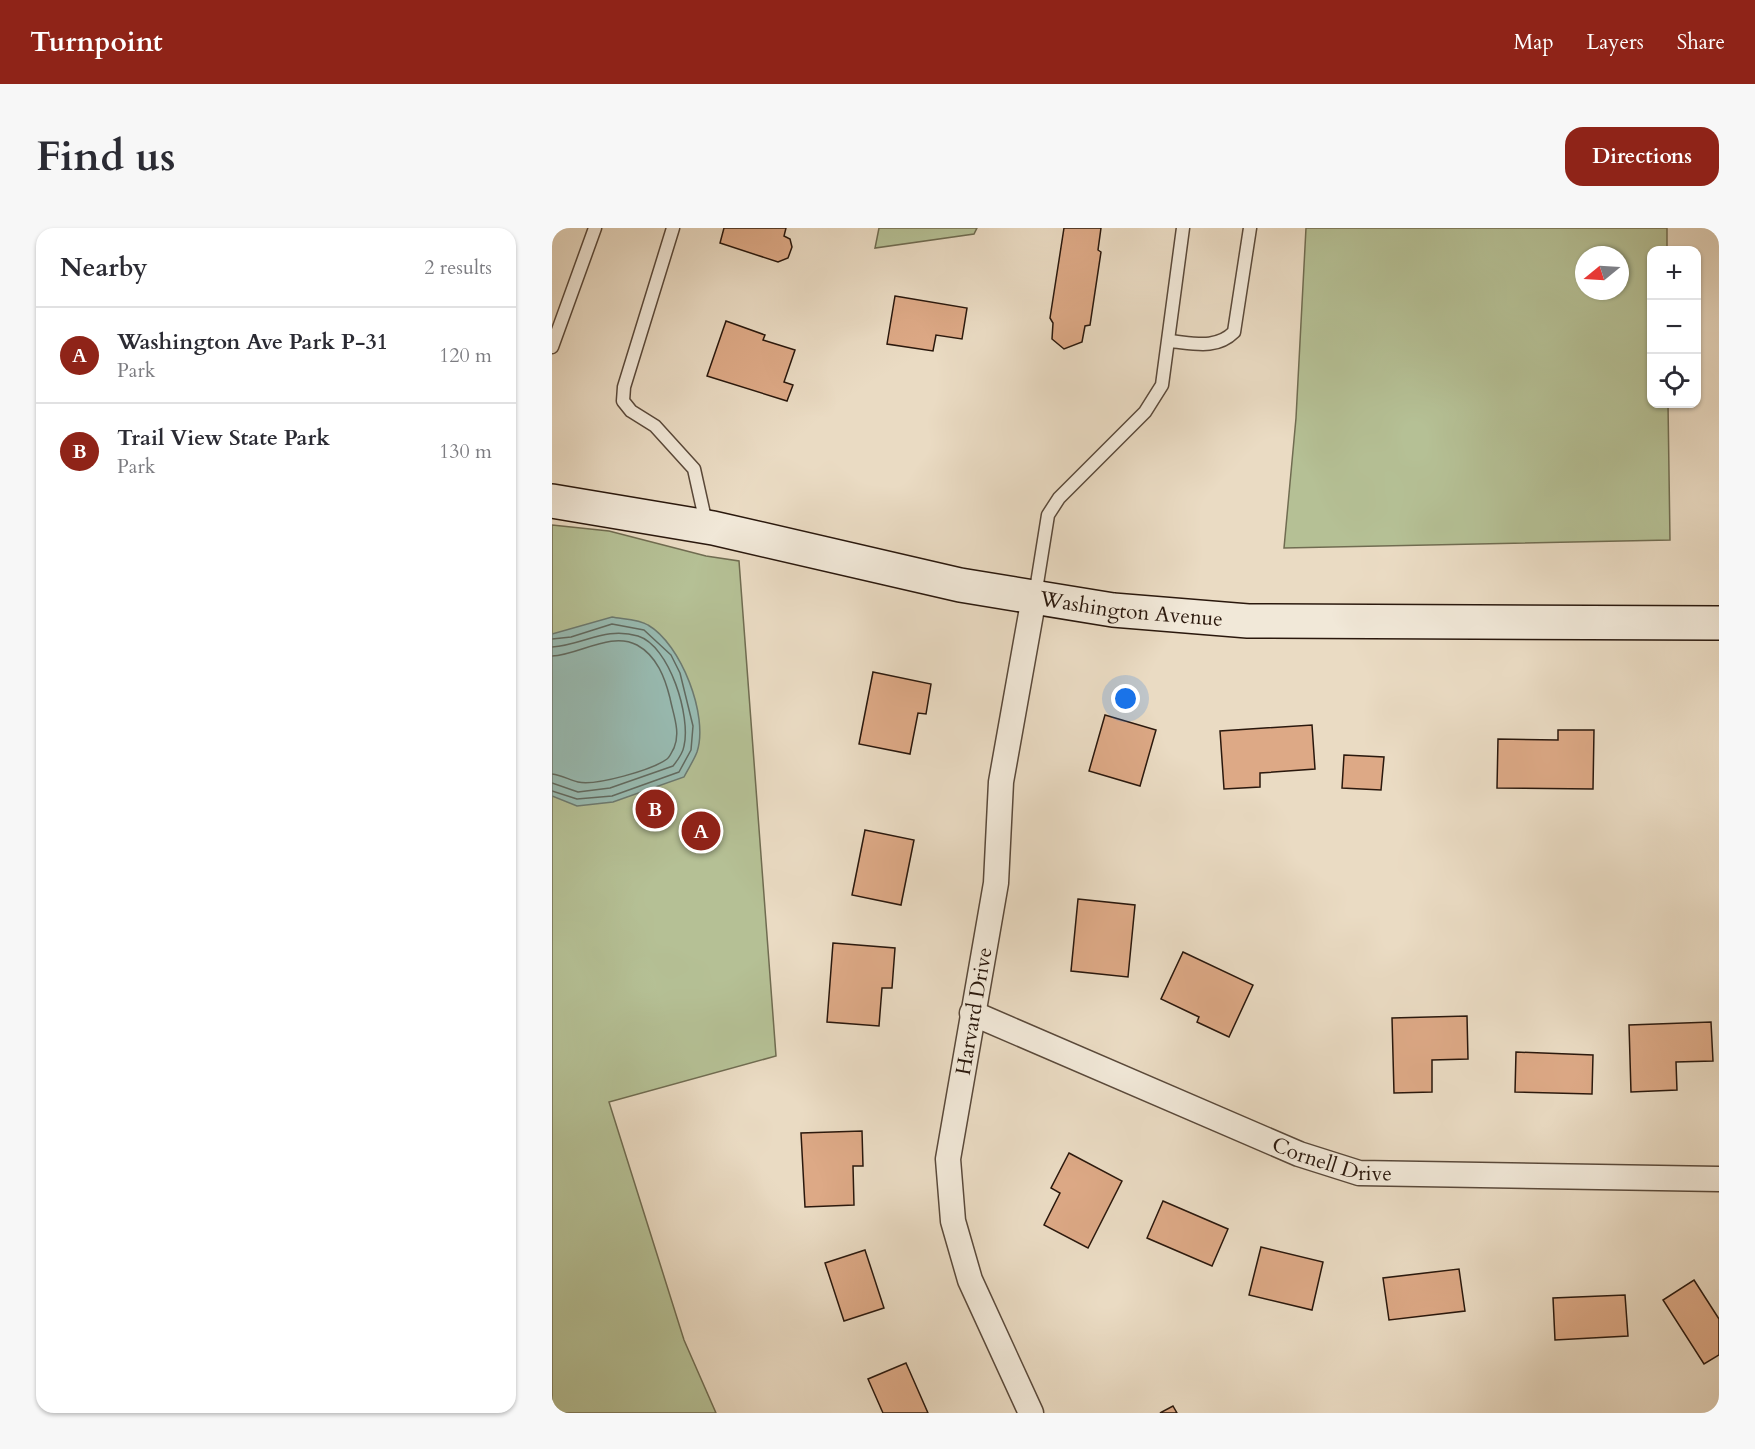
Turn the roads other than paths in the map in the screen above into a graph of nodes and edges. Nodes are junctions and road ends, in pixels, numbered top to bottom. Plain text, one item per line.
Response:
1 (595, 228) edge
2 (673, 228) edge
3 (1183, 228) edge
4 (1250, 228) edge
5 (1169, 341) junction
6 (552, 347) edge
7 (552, 501) edge
8 (707, 527) junction
9 (1034, 597) junction
10 (1719, 623) edge
11 (972, 1013) junction
12 (1719, 1179) edge
13 (1031, 1413) edge

1 - 6 lane
2 - 8 lane
3 - 5 lane
4 - 5 lane
5 - 9 lane
7 - 8 main road, Washington Avenue
8 - 9 main road, Washington Avenue
9 - 10 main road, Washington Avenue
9 - 11 street, Harvard Drive
11 - 12 street, Cornell Drive
11 - 13 street, Harvard Drive

